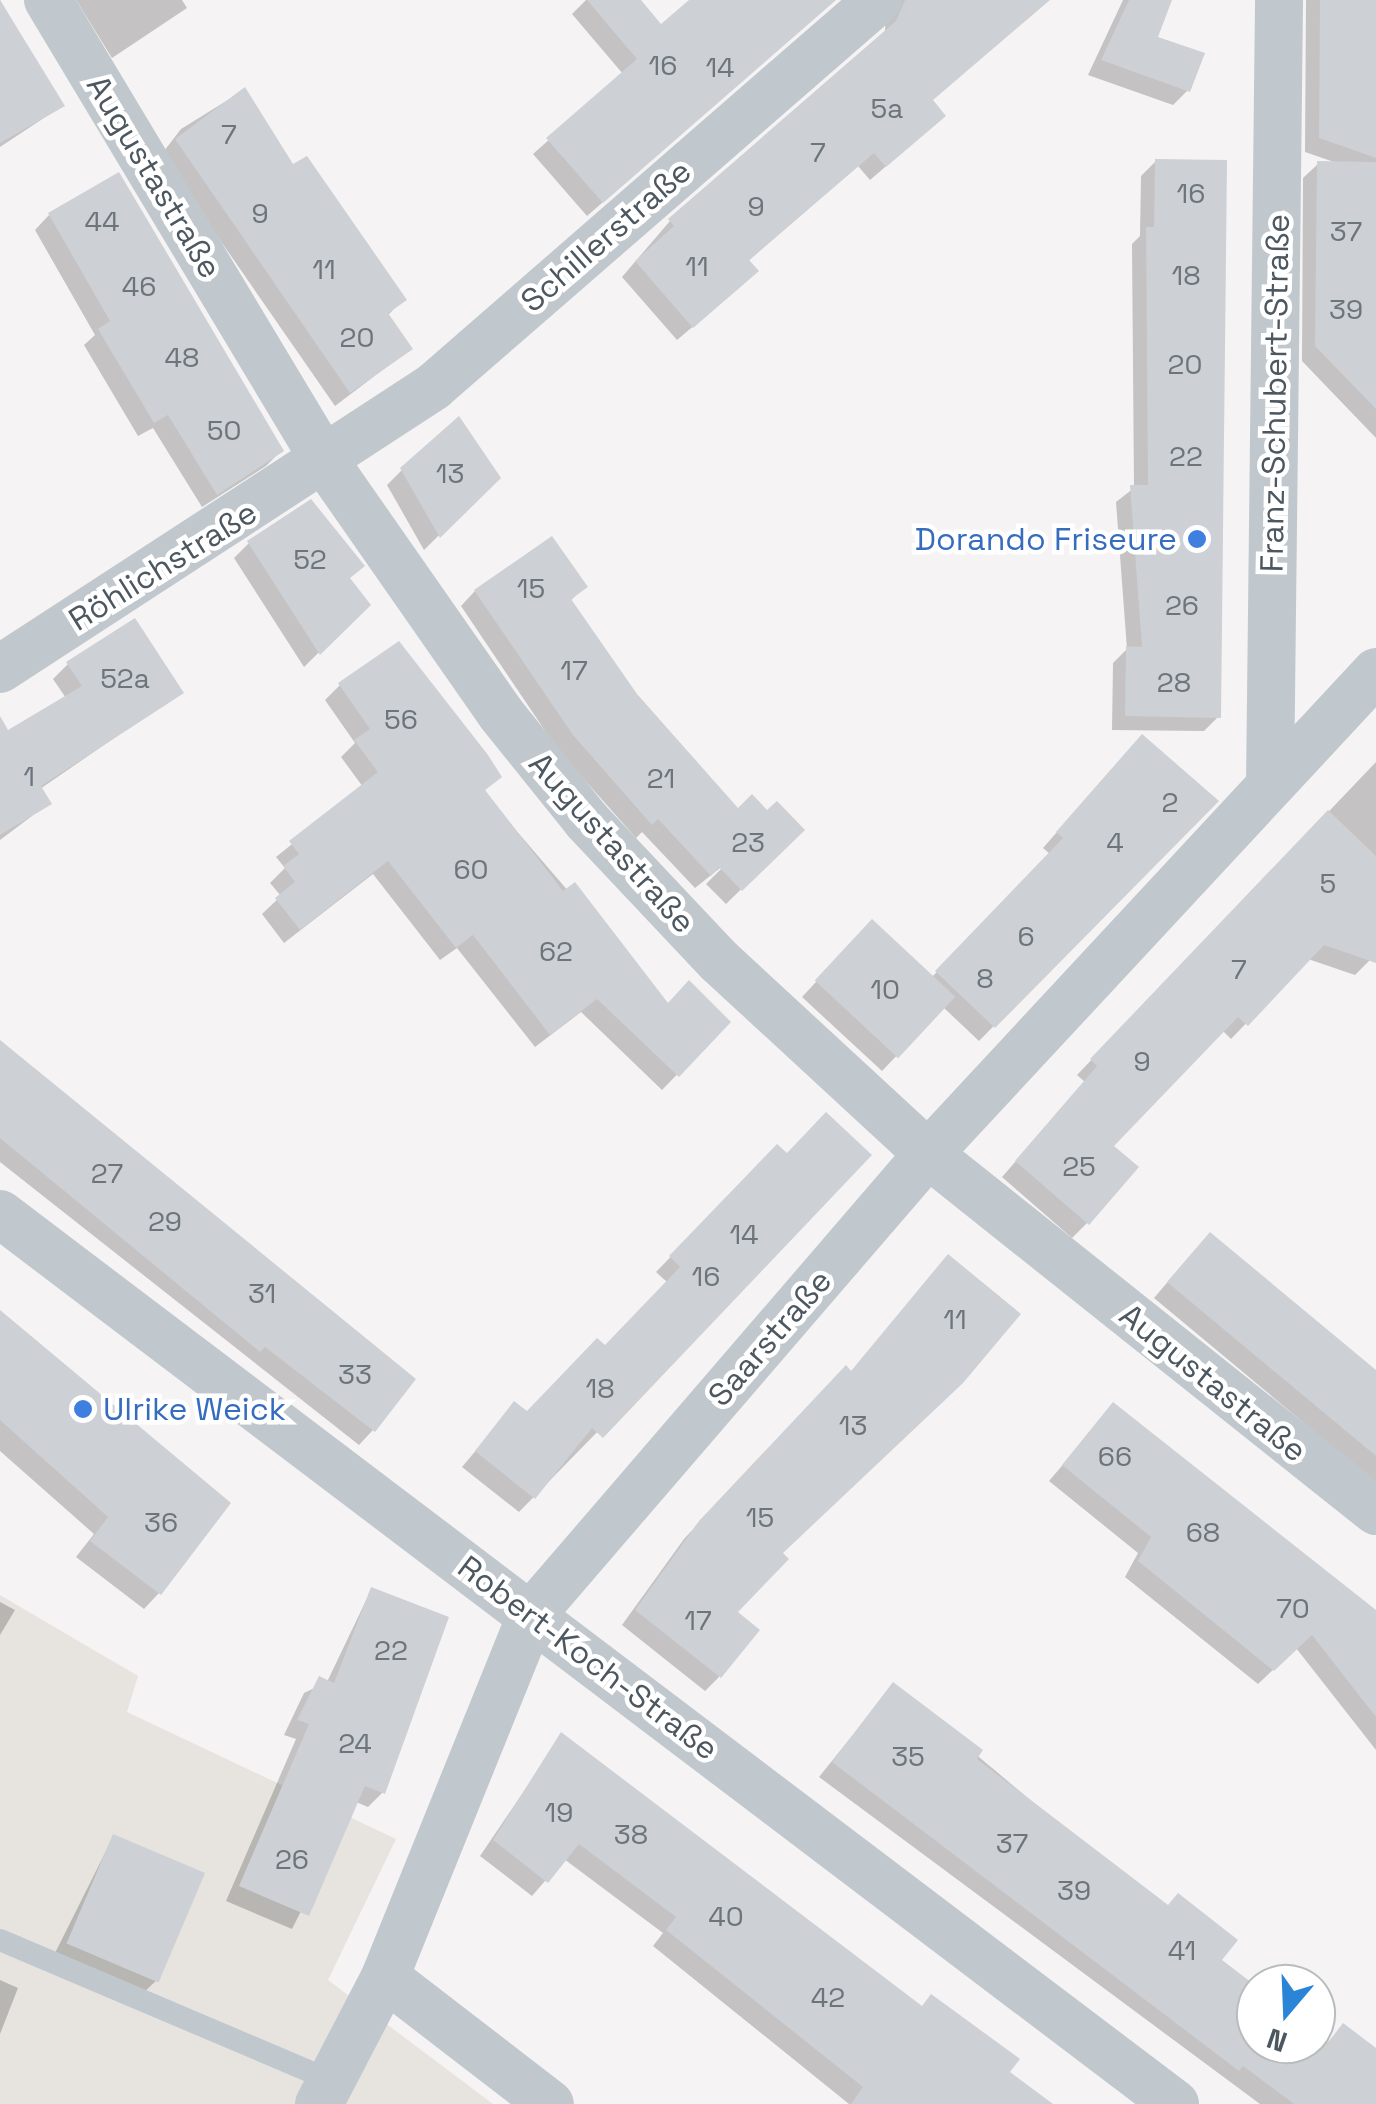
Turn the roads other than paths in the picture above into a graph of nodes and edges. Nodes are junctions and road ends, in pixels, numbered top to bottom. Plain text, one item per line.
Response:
1 (48, 0) edge
2 (878, 0) edge
3 (1279, 0) edge
4 (326, 463) junction
5 (0, 669) edge
6 (1376, 672) edge
7 (1270, 785) junction
8 (928, 1154) junction
9 (0, 1214) edge
10 (1376, 1510) edge
11 (532, 1615) junction
12 (0, 1940) edge
13 (385, 1977) junction
14 (326, 2092) edge
15 (550, 2104) edge
16 (1175, 2104) edge

1 - 4 street, Augustastraße
2 - 4 street, Schillerstraße
3 - 7 street, Franz-Schubert-Straße
4 - 5 street, Röhlichstraße
4 - 8 street, Augustastraße
6 - 7 street, Saarstraße
7 - 8 street, Saarstraße
8 - 10 street, Augustastraße
8 - 11 street, Saarstraße
9 - 11 street, Robert-Koch-Straße
11 - 13 street, Saarstraße
11 - 16 street, Robert-Koch-Straße
12 - 14 lane
13 - 14 street, Saarstraße
13 - 15 street

